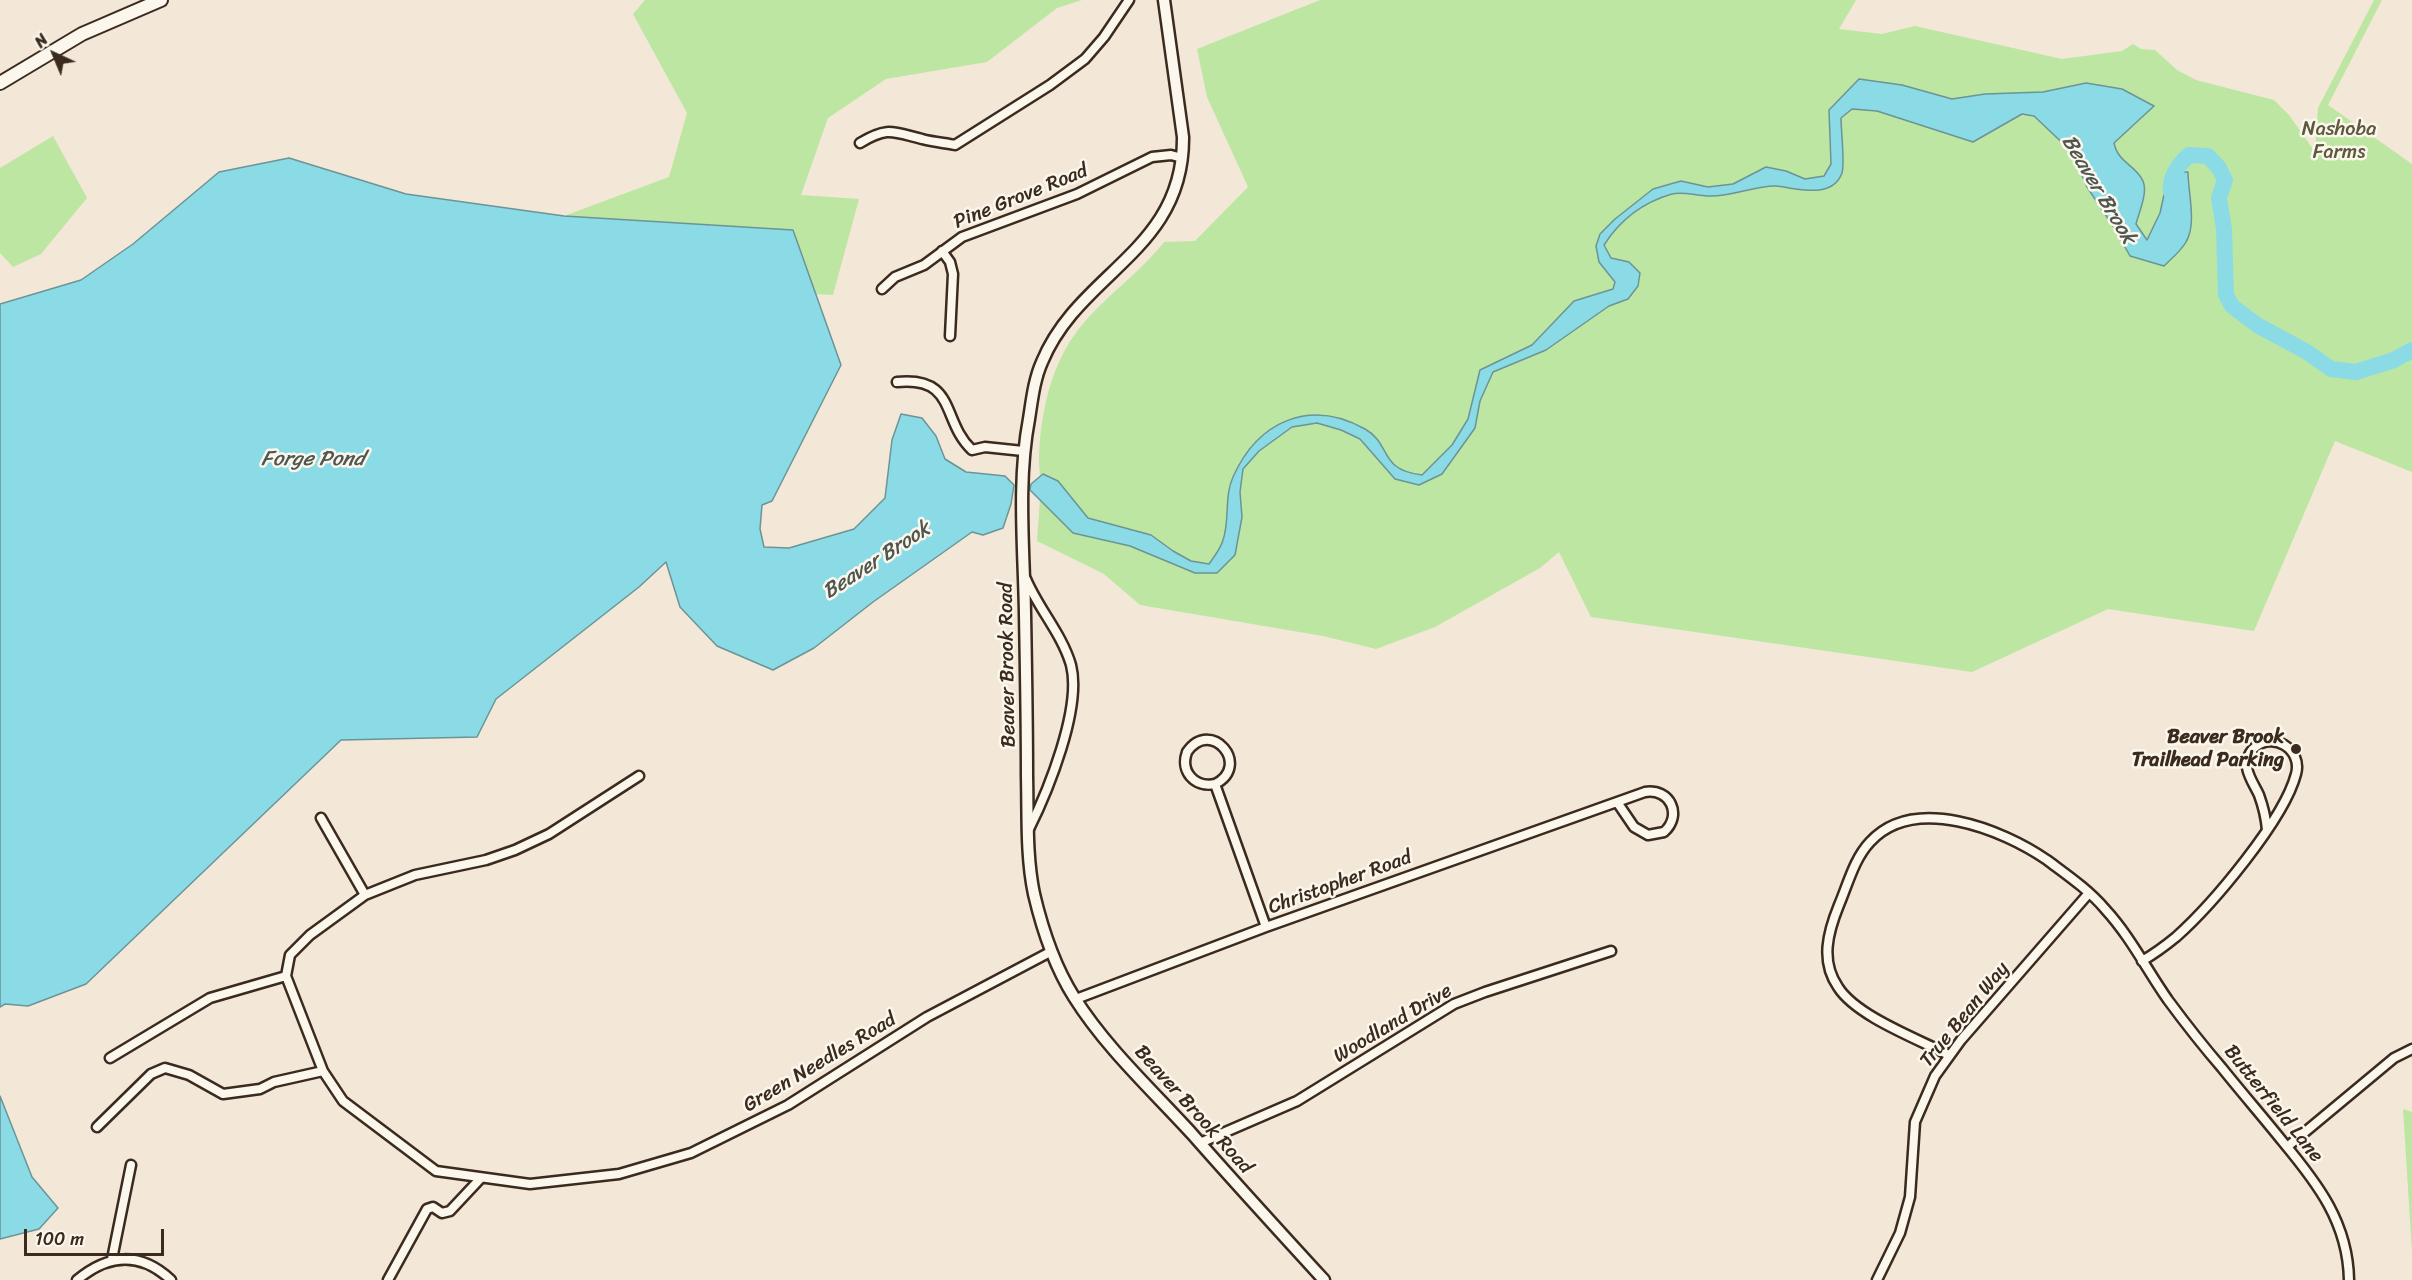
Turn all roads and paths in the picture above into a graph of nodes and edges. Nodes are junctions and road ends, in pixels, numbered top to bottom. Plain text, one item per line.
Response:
1 (161, 0) edge
2 (1129, 0) edge
3 (1164, 0) edge
4 (0, 83) edge
5 (860, 143) dead end
6 (1182, 158) junction
7 (942, 251) junction
8 (882, 289) dead end
9 (950, 336) dead end
10 (897, 382) dead end
11 (1023, 455) junction
12 (1024, 577) junction
13 (639, 776) dead end
14 (1215, 784) junction
15 (1617, 802) junction
16 (321, 818) dead end
17 (1029, 829) junction
18 (2267, 830) junction
19 (2089, 893) junction
20 (365, 895) junction
21 (1266, 927) junction
22 (1052, 951) junction
23 (1611, 951) dead end
24 (2142, 961) junction
25 (286, 976) junction
26 (1076, 999) junction
27 (2412, 1049) edge
28 (1949, 1055) junction
29 (110, 1059) dead end
30 (323, 1071) junction
31 (97, 1126) dead end
32 (1200, 1143) junction
33 (2287, 1147) junction
34 (131, 1165) dead end
35 (480, 1179) junction
36 (112, 1259) junction
37 (76, 1280) edge
38 (171, 1280) edge
39 (388, 1280) edge
40 (1324, 1280) edge
41 (1877, 1280) edge
42 (2349, 1280) edge

1 - 4 main road
2 - 5 street
3 - 6 street, Beaver Brook Road
6 - 7 street, Pine Grove Road
6 - 11 street, Beaver Brook Road
7 - 8 street, Pine Grove Road
7 - 9 street
10 - 11 street
11 - 12 street, Beaver Brook Road
12 - 17 street, Beaver Brook Road
12 - 17 street
13 - 20 street
14 - 14 street
14 - 21 street
15 - 15 street, Christopher Road
15 - 21 street, Christopher Road
16 - 20 street
17 - 22 street, Beaver Brook Road
18 - 18 street
18 - 24 street
19 - 24 street, Butterfield Lane
19 - 28 street, True Bean Way
19 - 28 street, Butterfield Lane
20 - 25 street
21 - 26 street, Christopher Road
22 - 26 street, Beaver Brook Road
22 - 35 street, Green Needles Road
23 - 32 street, Woodland Drive
24 - 33 street, Butterfield Lane
25 - 29 street
25 - 30 street, Green Needles Road
26 - 32 street, Beaver Brook Road
27 - 33 street
28 - 41 street, True Bean Way
30 - 31 street
30 - 35 street, Green Needles Road
32 - 40 street, Beaver Brook Road
33 - 42 street, Butterfield Lane
34 - 36 street
35 - 39 street
36 - 37 street
36 - 38 street

